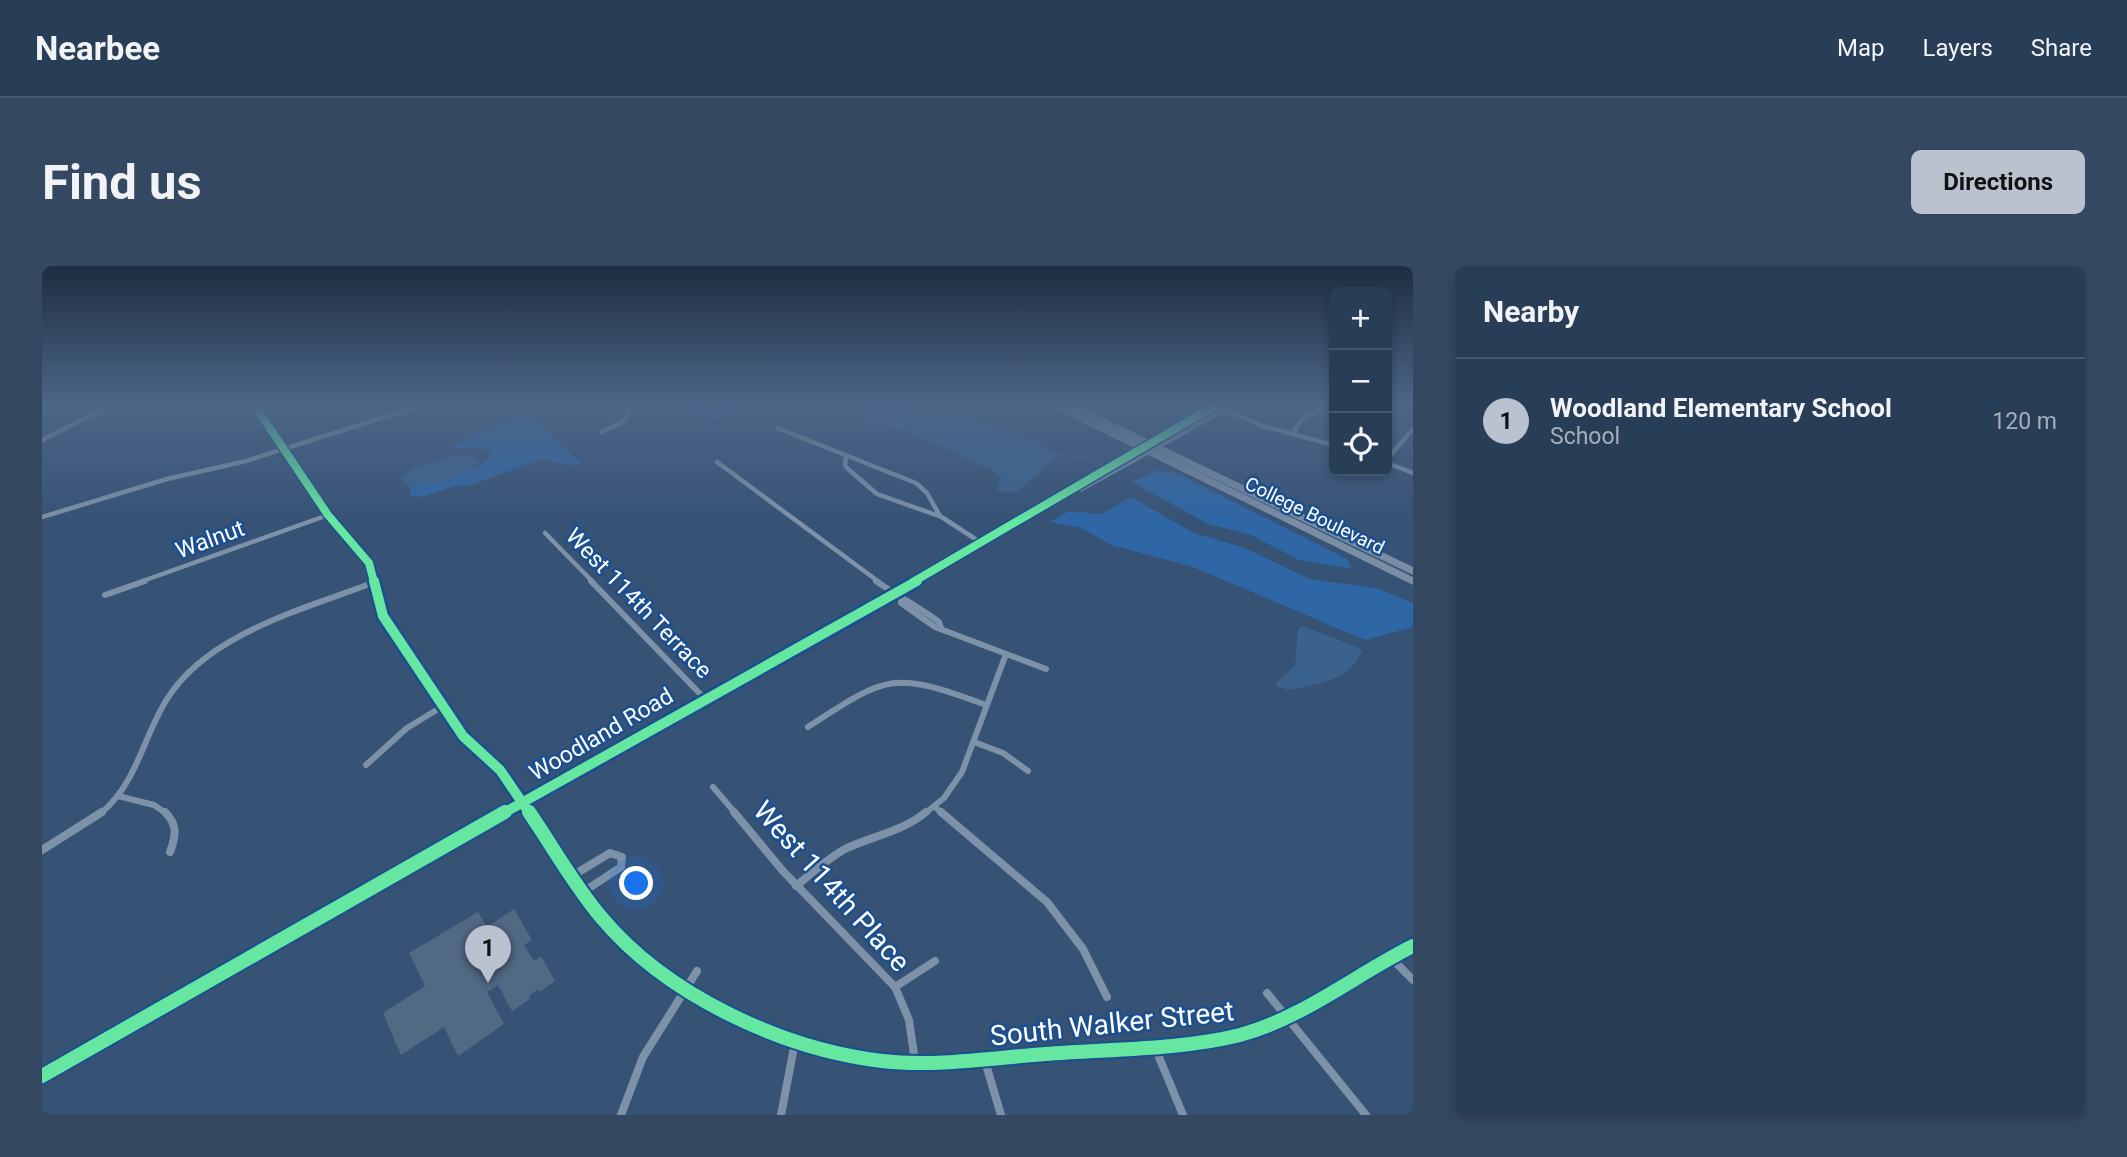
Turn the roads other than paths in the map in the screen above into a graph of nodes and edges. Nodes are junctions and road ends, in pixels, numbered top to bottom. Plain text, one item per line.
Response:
1 (281, 444) edge
2 (302, 444) edge
3 (814, 444) edge
4 (1141, 444) edge
5 (1143, 444) edge
6 (1155, 444) edge
7 (1149, 447) junction
8 (285, 449) junction
9 (846, 457) junction
10 (717, 462) dead end
11 (1392, 463) edge
12 (1413, 473) edge
13 (328, 515) junction
14 (940, 516) junction
15 (42, 517) edge
16 (545, 534) dead end
17 (983, 544) junction
18 (1413, 571) edge
19 (1413, 581) edge
20 (375, 582) junction
21 (105, 595) dead end
22 (898, 597) junction
23 (1006, 654) junction
24 (1046, 669) dead end
25 (705, 699) junction
26 (986, 705) junction
27 (443, 706) junction
28 (808, 727) dead end
29 (974, 742) junction
30 (366, 765) dead end
31 (1028, 771) dead end
32 (713, 787) dead end
33 (118, 796) junction
34 (523, 803) junction
35 (935, 807) junction
36 (42, 850) edge
37 (170, 852) dead end
38 (572, 876) junction
39 (796, 886) junction
40 (583, 892) junction
41 (1413, 946) edge
42 (1390, 957) junction
43 (935, 961) dead end
44 (697, 971) dead end
45 (1413, 980) edge
46 (895, 987) junction
47 (685, 990) junction
48 (1267, 993) dead end
49 (1107, 997) dead end
50 (1287, 1018) junction
51 (795, 1042) junction
52 (1154, 1045) junction
53 (984, 1058) junction
54 (915, 1061) junction
55 (42, 1076) edge
56 (621, 1115) edge
57 (781, 1115) edge
58 (1001, 1115) edge
59 (1183, 1115) edge
60 (1366, 1115) edge

1 - 8 street, South Walker Street
2 - 8 street
3 - 9 street
4 - 7 main road, College Boulevard
5 - 7 main road, College Boulevard
6 - 7 main road, Woodland Road
7 - 17 main road, Woodland Road
7 - 18 main road, College Boulevard
7 - 19 main road, College Boulevard
8 - 13 street, South Walker Street
8 - 15 street
9 - 14 street
9 - 14 street
10 - 22 street
11 - 12 street
13 - 20 street, South Walker Street
13 - 21 street, Walnut
14 - 17 street
16 - 25 street, West 114th Terrace
17 - 22 main road, Woodland Road
20 - 27 street, South Walker Street
20 - 33 street
22 - 23 street
22 - 25 main road, Woodland Road
23 - 24 street
23 - 26 street
25 - 34 main road, Woodland Road
26 - 28 street
26 - 29 street
27 - 30 street
27 - 34 street, South Walker Street
29 - 31 street
29 - 35 street
32 - 39 street, West 114th Place
33 - 36 street
33 - 37 street
34 - 38 street, South Walker Street
34 - 55 main road, Woodland Road
35 - 39 street
35 - 49 street
38 - 40 street, South Walker Street
38 - 40 street
39 - 46 street, West 114th Place
40 - 47 street, South Walker Street
41 - 42 street, South Walker Street
42 - 45 street
42 - 50 street, South Walker Street
43 - 46 street
44 - 47 street
46 - 54 street, West 114th Place
47 - 51 street, South Walker Street
47 - 56 street
48 - 50 street
50 - 52 street, South Walker Street
50 - 60 street
51 - 54 street, South Walker Street
51 - 57 street
52 - 53 street, South Walker Street
52 - 59 street
53 - 54 street, South Walker Street
53 - 58 street

